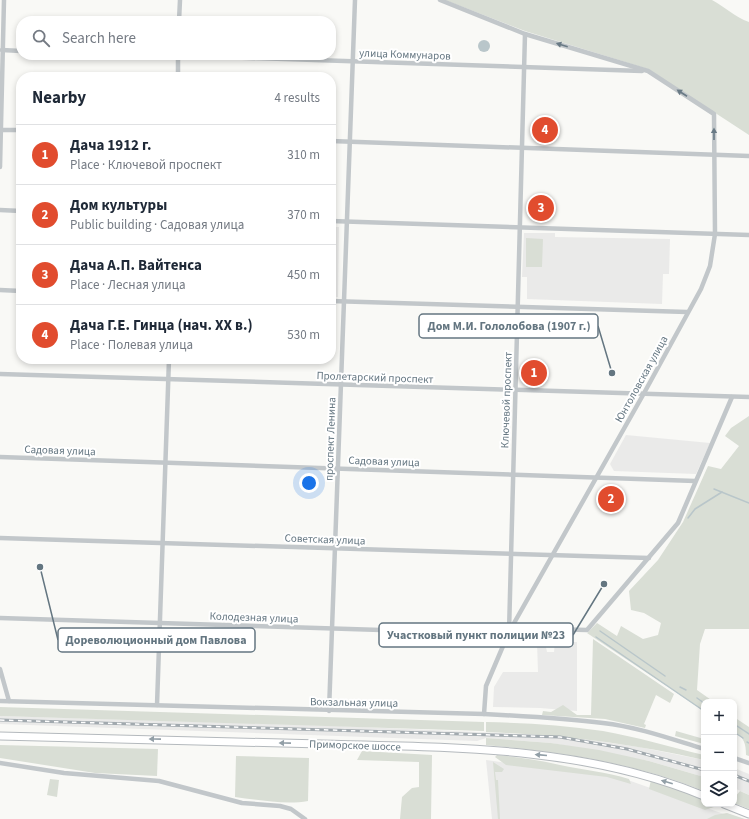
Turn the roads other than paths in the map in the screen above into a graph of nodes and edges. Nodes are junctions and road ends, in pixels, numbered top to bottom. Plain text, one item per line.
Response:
1 (4, 0) edge
2 (180, 0) edge
3 (355, 0) edge
4 (440, 0) edge
5 (179, 16) edge
6 (525, 34) junction
7 (2, 50) edge
8 (16, 50) edge
9 (178, 60) edge
10 (324, 60) edge
11 (353, 61) junction
12 (524, 67) junction
13 (648, 71) junction
14 (178, 72) edge
15 (0, 130) edge
16 (16, 130) edge
17 (336, 141) edge
18 (350, 142) junction
19 (522, 147) junction
20 (714, 154) junction
21 (749, 156) edge
22 (0, 167) edge
23 (0, 210) edge
24 (16, 211) edge
25 (336, 222) edge
26 (347, 222) junction
27 (520, 228) junction
28 (715, 234) junction
29 (749, 235) edge
30 (0, 290) edge
31 (16, 291) edge
32 (336, 301) edge
33 (344, 302) junction
34 (517, 307) junction
35 (687, 312) junction
36 (168, 364) edge
37 (0, 374) edge
38 (168, 379) junction
39 (341, 385) junction
40 (515, 391) junction
41 (643, 395) junction
42 (732, 397) junction
43 (749, 397) edge
44 (0, 457) edge
45 (165, 463) junction
46 (338, 469) junction
47 (513, 474) junction
48 (597, 477) junction
49 (695, 480) junction
50 (0, 538) edge
51 (163, 543) junction
52 (335, 548) junction
53 (511, 554) junction
54 (552, 555) junction
55 (649, 558) junction
56 (0, 618) edge
57 (160, 623) junction
58 (332, 628) junction
59 (509, 630) junction
60 (0, 669) edge
61 (0, 701) edge
62 (8, 701) junction
63 (157, 705) junction
64 (329, 711) junction
65 (484, 714) junction
66 (0, 736) edge
67 (701, 748) edge
68 (737, 759) edge
69 (0, 763) edge
70 (749, 763) edge
71 (701, 795) edge
72 (732, 807) edge
73 (749, 814) edge
74 (305, 819) edge

1 - 7 street
2 - 5 street
3 - 11 street, проспект Ленина
4 - 6 street
6 - 12 street, Ключевой проспект
13 -> 6 street
7 - 8 street
7 - 15 street
9 - 14 street
10 - 11 street, улица Коммунаров
11 - 12 street, улица Коммунаров
11 - 18 street, проспект Ленина
12 - 13 street, улица Коммунаров
12 - 19 street, Ключевой проспект
20 -> 13 street, Юнтоловская улица
15 - 16 street
15 - 22 street
17 - 18 street
18 - 19 street
18 - 26 street, проспект Ленина
19 - 20 street
19 - 27 street, Ключевой проспект
20 - 21 street
20 - 28 street, Юнтоловская улица
23 - 24 street
25 - 26 street
26 - 27 street
26 - 33 street, проспект Ленина
27 - 28 street
27 - 34 street, Ключевой проспект
28 - 29 street
28 - 35 street, Юнтоловская улица
30 - 31 street
32 - 33 street
33 - 34 street
33 - 39 street, проспект Ленина
34 - 35 street
34 - 40 street, Ключевой проспект
35 - 41 street, Юнтоловская улица
36 - 38 street
37 - 38 street, Пролетарский проспект
38 - 39 street, Пролетарский проспект
38 - 45 street
39 - 40 street, Пролетарский проспект
39 - 46 street, проспект Ленина
40 - 41 street, Пролетарский проспект
40 - 47 street, Ключевой проспект
41 - 42 street, Пролетарский проспект
41 - 48 street, Юнтоловская улица
42 - 43 street, Пролетарский проспект
42 - 49 street
44 - 45 street, Садовая улица
45 - 46 street, Садовая улица
45 - 51 street
46 - 47 street, Садовая улица
46 - 52 street, проспект Ленина
47 - 48 street, Садовая улица
47 - 53 street, Ключевой проспект
48 - 49 street, Садовая улица
48 - 54 street, Юнтоловская улица
49 - 55 street
50 - 51 street, Советская улица
51 - 52 street, Советская улица
51 - 57 street
52 - 53 street, Советская улица
52 - 58 street, проспект Ленина
53 - 54 street, Советская улица
53 - 59 street, Ключевой проспект
54 - 55 street, Советская улица
54 - 59 street, Юнтоловская улица
55 - 59 street, Колодезная улица
56 - 57 street, Колодезная улица
57 - 58 street, Колодезная улица
57 - 63 street
58 - 59 street, Колодезная улица
58 - 64 street, проспект Ленина
59 - 65 street, Ключевой проспект
60 - 62 street
61 - 62 street, Вокзальная улица
62 - 63 street, Вокзальная улица
63 - 64 street, Вокзальная улица
64 - 65 street, Вокзальная улица
65 - 67 street, Вокзальная улица
71 -> 66 main road, Приморское шоссе
68 - 70 street
69 - 74 street
72 - 73 main road

